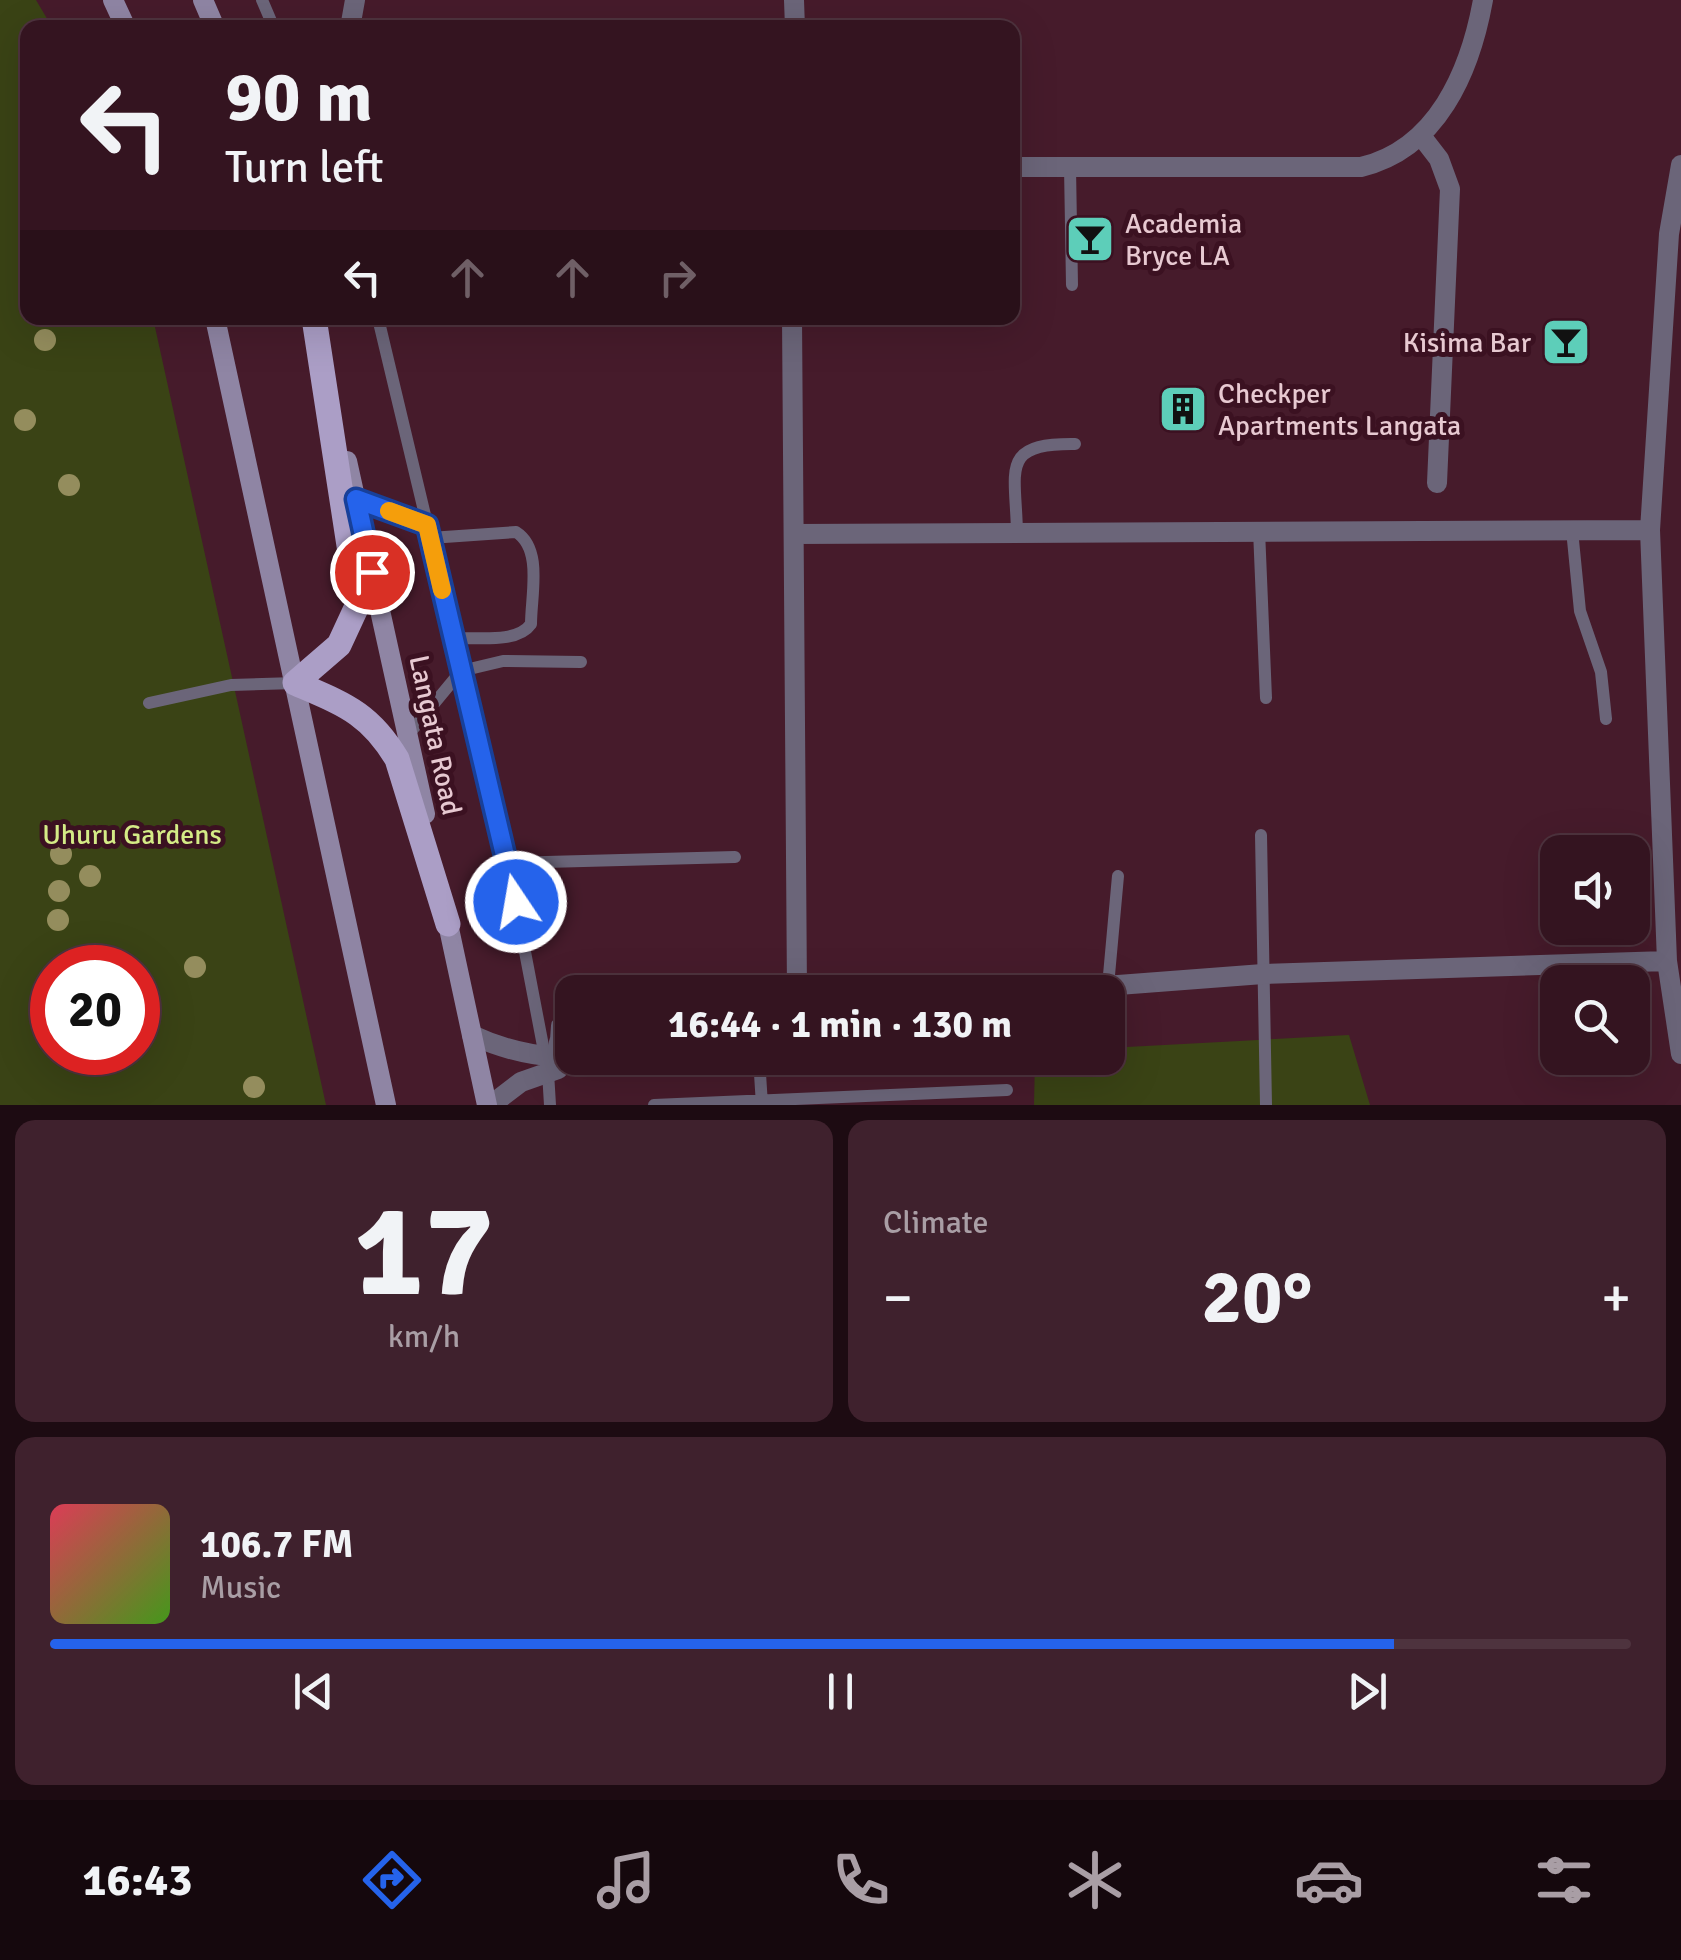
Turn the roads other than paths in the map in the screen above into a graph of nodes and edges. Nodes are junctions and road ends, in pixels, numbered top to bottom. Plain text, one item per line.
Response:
1 (1483, 0) edge
2 (1422, 137) junction
3 (1681, 165) edge
4 (1020, 167) edge
5 (1070, 167) junction
6 (1072, 285) dead end
7 (217, 325) edge
8 (316, 325) edge
9 (317, 325) edge
10 (380, 325) edge
11 (792, 325) edge
12 (1076, 444) dead end
13 (1438, 483) dead end
14 (356, 499) junction
15 (1259, 530) junction
16 (1572, 530) junction
17 (1650, 530) junction
18 (428, 531) junction
19 (1017, 533) junction
20 (795, 534) junction
21 (453, 638) junction
22 (581, 662) dead end
23 (461, 671) junction
24 (294, 683) junction
25 (1266, 698) dead end
26 (149, 703) dead end
27 (1606, 719) dead end
28 (408, 735) junction
29 (1261, 835) dead end
30 (735, 856) dead end
31 (508, 863) junction
32 (1118, 876) dead end
33 (448, 924) junction
34 (1674, 962) edge
35 (1262, 974) junction
36 (797, 975) edge
37 (1109, 975) edge
38 (1125, 985) edge
39 (472, 1035) junction
40 (1681, 1054) edge
41 (555, 1058) edge
42 (547, 1064) junction
43 (760, 1075) edge
44 (1007, 1090) dead end
45 (762, 1102) edge
46 (386, 1105) edge
47 (489, 1105) edge
48 (550, 1105) edge
49 (654, 1105) edge
50 (1266, 1105) edge

1 - 2 street
2 - 5 street
2 - 13 street
3 - 17 street
4 - 5 street
5 - 6 lane
7 - 24 main road
8 - 24 main road
9 - 14 main road, Langata Road
10 - 18 lane
11 - 20 street
12 - 19 lane
14 - 18 lane
14 - 28 main road, Langata Road
15 - 16 street
15 - 19 street
15 - 25 lane
16 - 17 street
16 - 27 lane
17 - 34 street
18 - 21 lane
18 - 21 lane
19 - 20 street
20 - 36 street
21 - 23 lane
22 - 23 lane
23 - 28 lane
23 - 31 lane
24 - 26 lane
24 - 33 main road
24 - 46 main road
28 - 33 main road, Langata Road
29 - 35 lane
30 - 31 lane
31 - 42 lane
32 - 37 lane
33 - 39 main road, Langata Road
34 - 35 street
34 - 40 street
35 - 38 street
35 - 50 lane
39 - 42 street
39 - 47 main road, Langata Road
41 - 42 street
42 - 47 street
42 - 48 lane
43 - 45 lane
44 - 45 lane
45 - 49 lane

